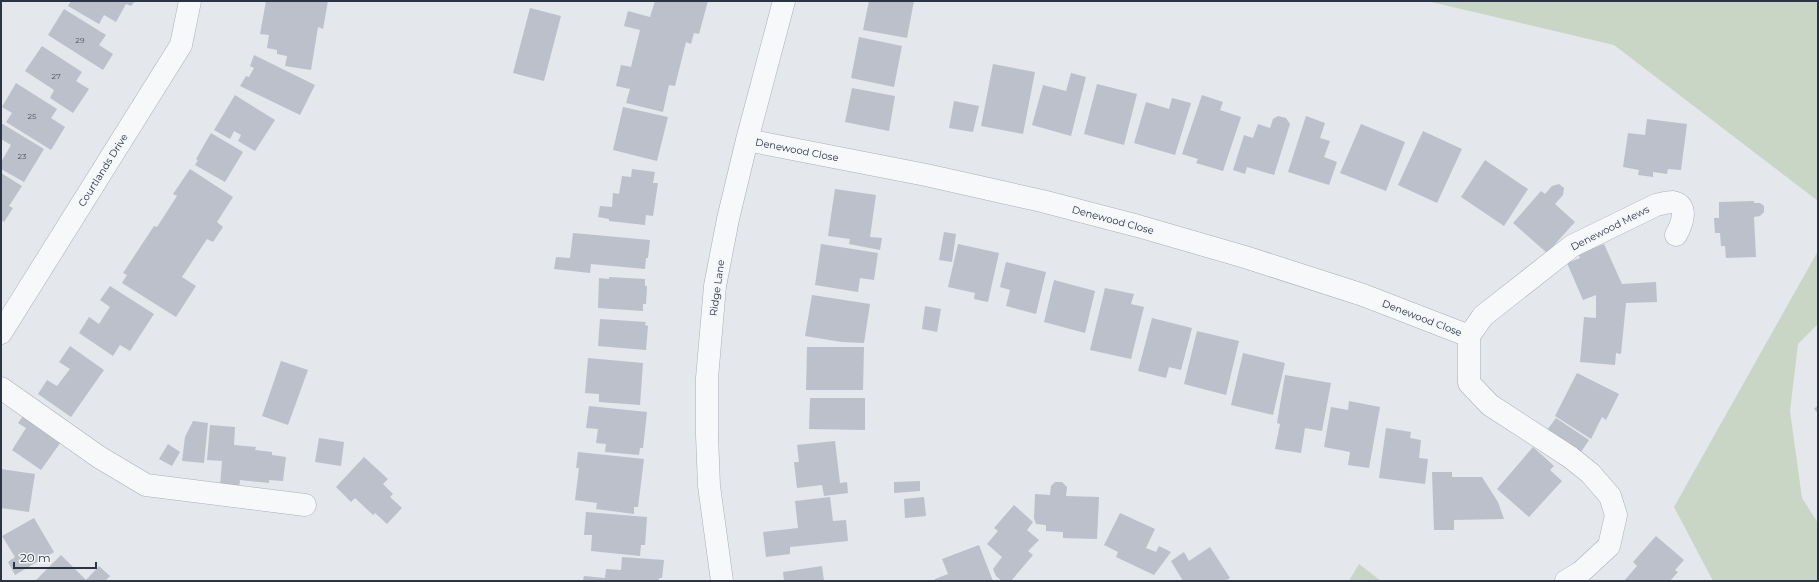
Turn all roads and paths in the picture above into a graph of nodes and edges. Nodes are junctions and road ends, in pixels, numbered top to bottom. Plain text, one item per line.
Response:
1 (190, 1) edge
2 (784, 1) edge
3 (747, 140) junction
4 (1676, 235) dead end
5 (1, 333) edge
6 (1468, 336) junction
7 (1, 388) edge
8 (305, 505) dead end
9 (722, 581) edge
10 (1566, 581) edge

1 - 5 street, Courtlands Drive
2 - 3 street, Ridge Lane
3 - 6 street, Denewood Close
3 - 9 street, Ridge Lane
4 - 6 street, Denewood Mews
6 - 10 street
7 - 8 street

